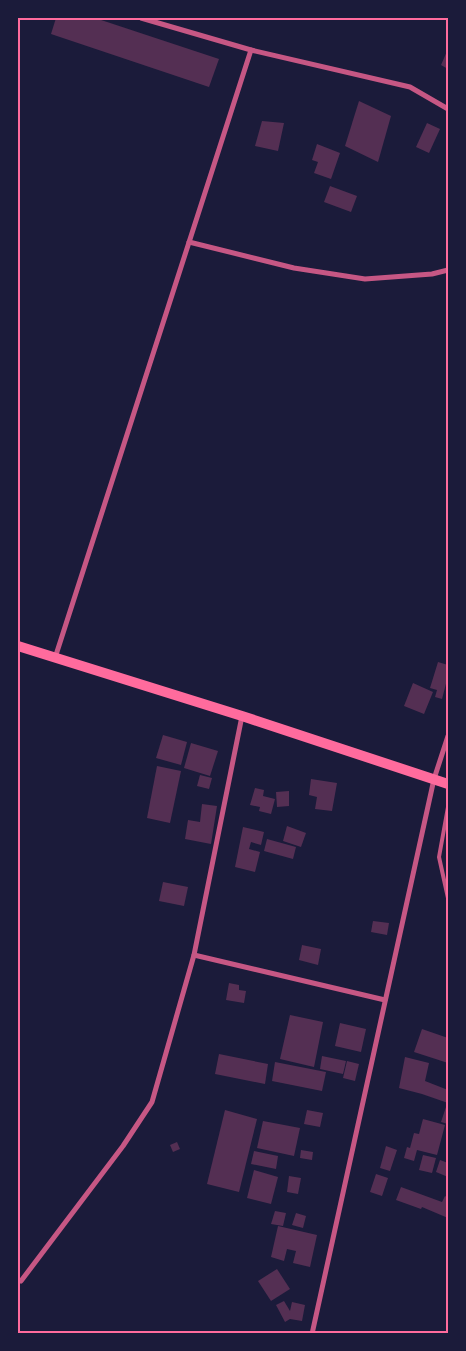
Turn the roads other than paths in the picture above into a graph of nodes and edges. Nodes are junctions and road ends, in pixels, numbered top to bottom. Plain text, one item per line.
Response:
1 (141, 18) edge
2 (250, 50) junction
3 (448, 109) edge
4 (189, 242) junction
5 (448, 270) edge
6 (18, 646) edge
7 (54, 658) junction
8 (242, 716) junction
9 (448, 736) edge
10 (434, 779) junction
11 (448, 784) edge
12 (448, 807) edge
13 (448, 898) edge
14 (194, 955) junction
15 (385, 1000) junction
16 (22, 1281) dead end
17 (312, 1334) edge

1 - 2 street
2 - 3 street
2 - 4 street
4 - 5 street
4 - 7 street
6 - 7 main road
7 - 8 main road
8 - 10 main road
8 - 14 street
9 - 10 street
10 - 11 main road
10 - 15 street
12 - 13 lane
14 - 15 street
14 - 16 street
15 - 17 street

